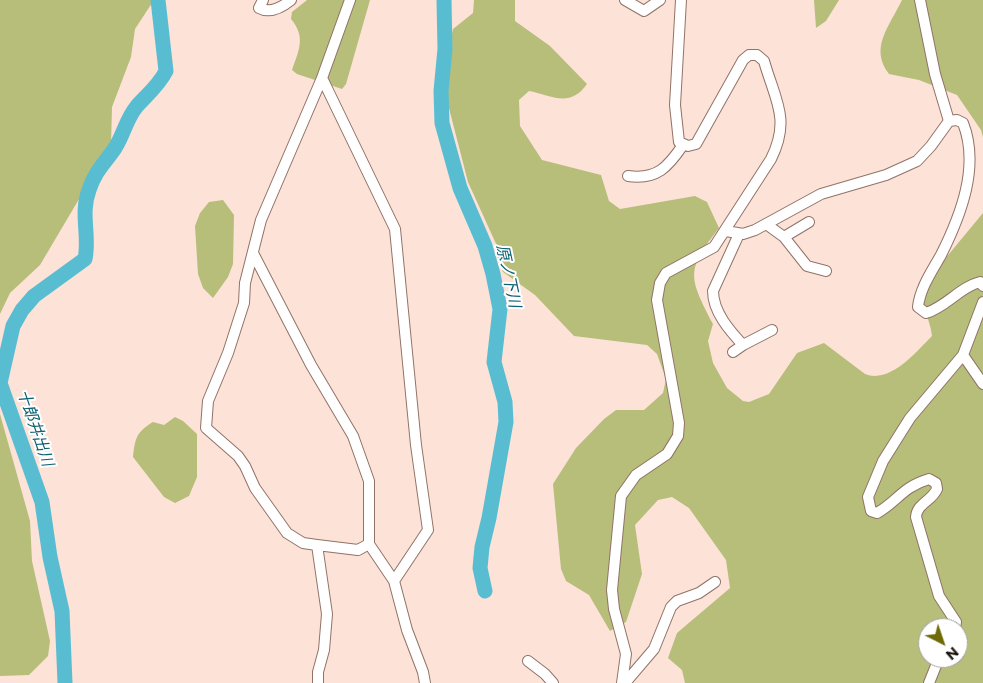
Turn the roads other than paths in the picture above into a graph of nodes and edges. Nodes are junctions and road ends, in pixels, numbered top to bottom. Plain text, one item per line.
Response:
1 (264, 0) edge
2 (290, 0) edge
3 (350, 0) edge
4 (625, 0) edge
5 (660, 0) edge
6 (681, 0) edge
7 (920, 0) edge
8 (322, 78) junction
9 (949, 121) junction
10 (683, 145) junction
11 (628, 176) dead end
12 (809, 222) dead end
13 (766, 224) junction
14 (726, 231) junction
15 (739, 234) junction
16 (784, 238) junction
17 (253, 253) junction
18 (826, 271) dead end
19 (983, 286) edge
20 (983, 302) edge
21 (772, 330) dead end
22 (743, 345) junction
23 (733, 352) dead end
24 (963, 355) junction
25 (983, 384) edge
26 (369, 544) junction
27 (317, 545) junction
28 (394, 581) junction
29 (715, 582) dead end
30 (953, 618) edge
31 (528, 661) dead end
32 (934, 668) edge
33 (318, 683) edge
34 (425, 683) edge
35 (553, 683) edge
36 (623, 683) edge
37 (929, 683) edge

1 - 2 street
3 - 8 street
4 - 5 street
6 - 10 street
7 - 9 street
8 - 17 street
8 - 28 street
9 - 13 street
9 - 19 street
10 - 11 street
10 - 14 street
12 - 16 street
13 - 15 street
13 - 16 street
14 - 15 street
14 - 36 street
15 - 22 street
16 - 18 street
17 - 26 street
17 - 27 street
20 - 24 street
21 - 22 street
22 - 23 street
24 - 25 street
24 - 30 street
26 - 27 street
26 - 28 street
27 - 33 street
28 - 34 street
29 - 36 street
31 - 35 street
32 - 37 street

